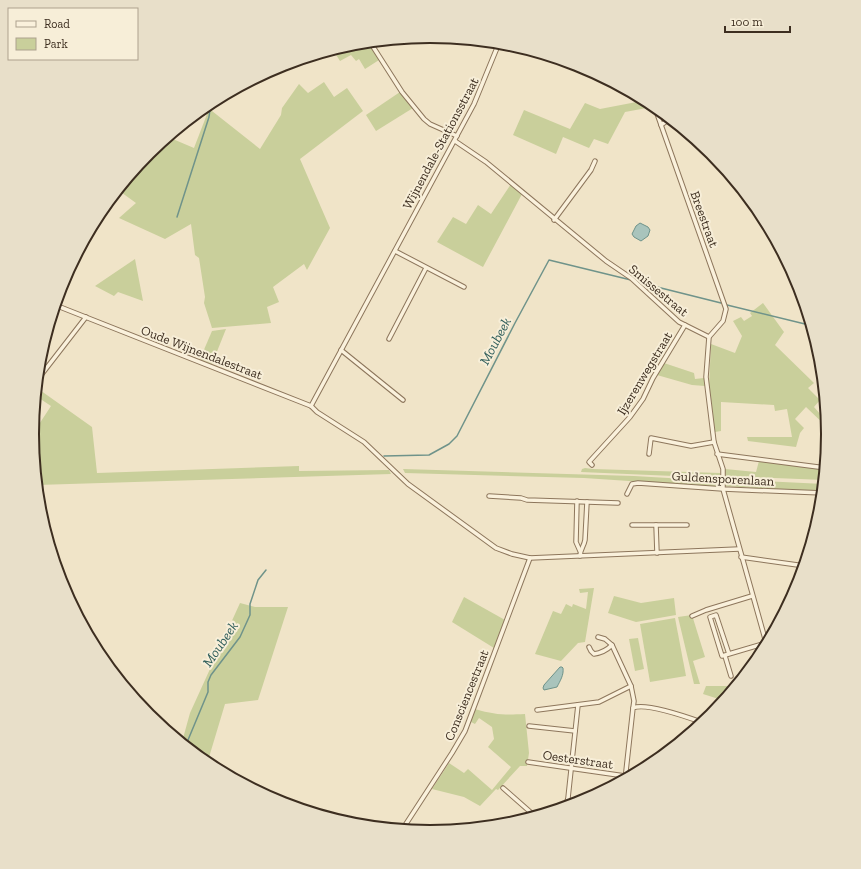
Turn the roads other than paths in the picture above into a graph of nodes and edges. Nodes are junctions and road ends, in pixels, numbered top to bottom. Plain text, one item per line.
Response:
1 (373, 47) edge
2 (497, 49) edge
3 (658, 116) edge
4 (666, 122) edge
5 (661, 125) junction
6 (457, 136) junction
7 (455, 141) junction
8 (595, 161) dead end
9 (554, 220) junction
10 (395, 251) junction
11 (426, 268) junction
12 (464, 287) dead end
13 (61, 307) edge
14 (86, 317) junction
15 (685, 325) junction
16 (709, 337) junction
17 (389, 339) dead end
18 (341, 350) junction
19 (45, 369) edge
20 (403, 400) dead end
21 (311, 406) junction
22 (714, 442) junction
23 (649, 454) dead end
24 (717, 454) junction
25 (592, 465) dead end
26 (820, 468) edge
27 (722, 488) junction
28 (818, 493) edge
29 (627, 494) dead end
30 (489, 496) dead end
31 (577, 501) junction
32 (587, 502) junction
33 (618, 503) dead end
34 (632, 525) dead end
35 (656, 525) junction
36 (687, 525) dead end
37 (739, 549) junction
38 (580, 551) junction
39 (657, 553) junction
40 (580, 556) junction
41 (741, 557) junction
42 (530, 558) junction
43 (799, 565) edge
44 (752, 596) junction
45 (692, 616) dead end
46 (598, 637) dead end
47 (765, 638) edge
48 (612, 645) junction
49 (760, 646) edge
50 (589, 647) dead end
51 (727, 655) junction
52 (731, 676) dead end
53 (631, 686) junction
54 (578, 705) junction
55 (633, 708) junction
56 (537, 710) dead end
57 (698, 721) edge
58 (529, 726) dead end
59 (575, 731) junction
60 (528, 762) dead end
61 (571, 769) junction
62 (625, 774) edge
63 (623, 776) edge
64 (503, 788) dead end
65 (567, 801) edge
66 (532, 813) edge
67 (405, 825) edge

1 - 6 street
2 - 6 street, Wijnendale-Stationsstraat
3 - 5 street, Breestraat
4 - 5 street
5 - 16 street, Breestraat
6 - 7 street, Wijnendale-Stationsstraat
7 - 9 street, Smissestraat
7 - 10 street, Wijnendale-Stationsstraat
8 - 9 street
9 - 15 street, Smissestraat
10 - 11 street
10 - 18 street, Wijnendale-Stationsstraat
11 - 12 street
11 - 17 street
13 - 14 street, Oude Wijnendalestraat
14 - 19 street
14 - 21 street, Oude Wijnendalestraat
15 - 16 street, Smissestraat
15 - 25 street, Ijzerenwegstraat
16 - 22 street
18 - 20 street
18 - 21 street, Wijnendale-Stationsstraat
21 - 42 street
22 - 23 street
22 - 24 street
24 - 26 street
24 - 27 street
27 - 28 street, Guldensporenlaan
27 - 29 street, Guldensporenlaan
27 - 37 street
30 - 31 street
31 - 32 street
31 - 38 street
32 - 33 street
32 - 38 street
34 - 35 street
35 - 36 street
35 - 39 street
37 - 39 street
37 - 41 street
38 - 40 street
39 - 40 street
40 - 42 street
41 - 43 street
41 - 44 street
42 - 67 street, Consciencestraat
44 - 45 street
44 - 47 street
46 - 48 street
48 - 50 street
48 - 53 street
49 - 51 street
51 - 51 street
51 - 52 street
53 - 54 street
53 - 55 street
54 - 56 street
54 - 59 street
55 - 57 street
55 - 62 street
58 - 59 street
59 - 61 street
60 - 61 street, Oesterstraat
61 - 63 street, Oesterstraat
61 - 65 street
64 - 66 street

